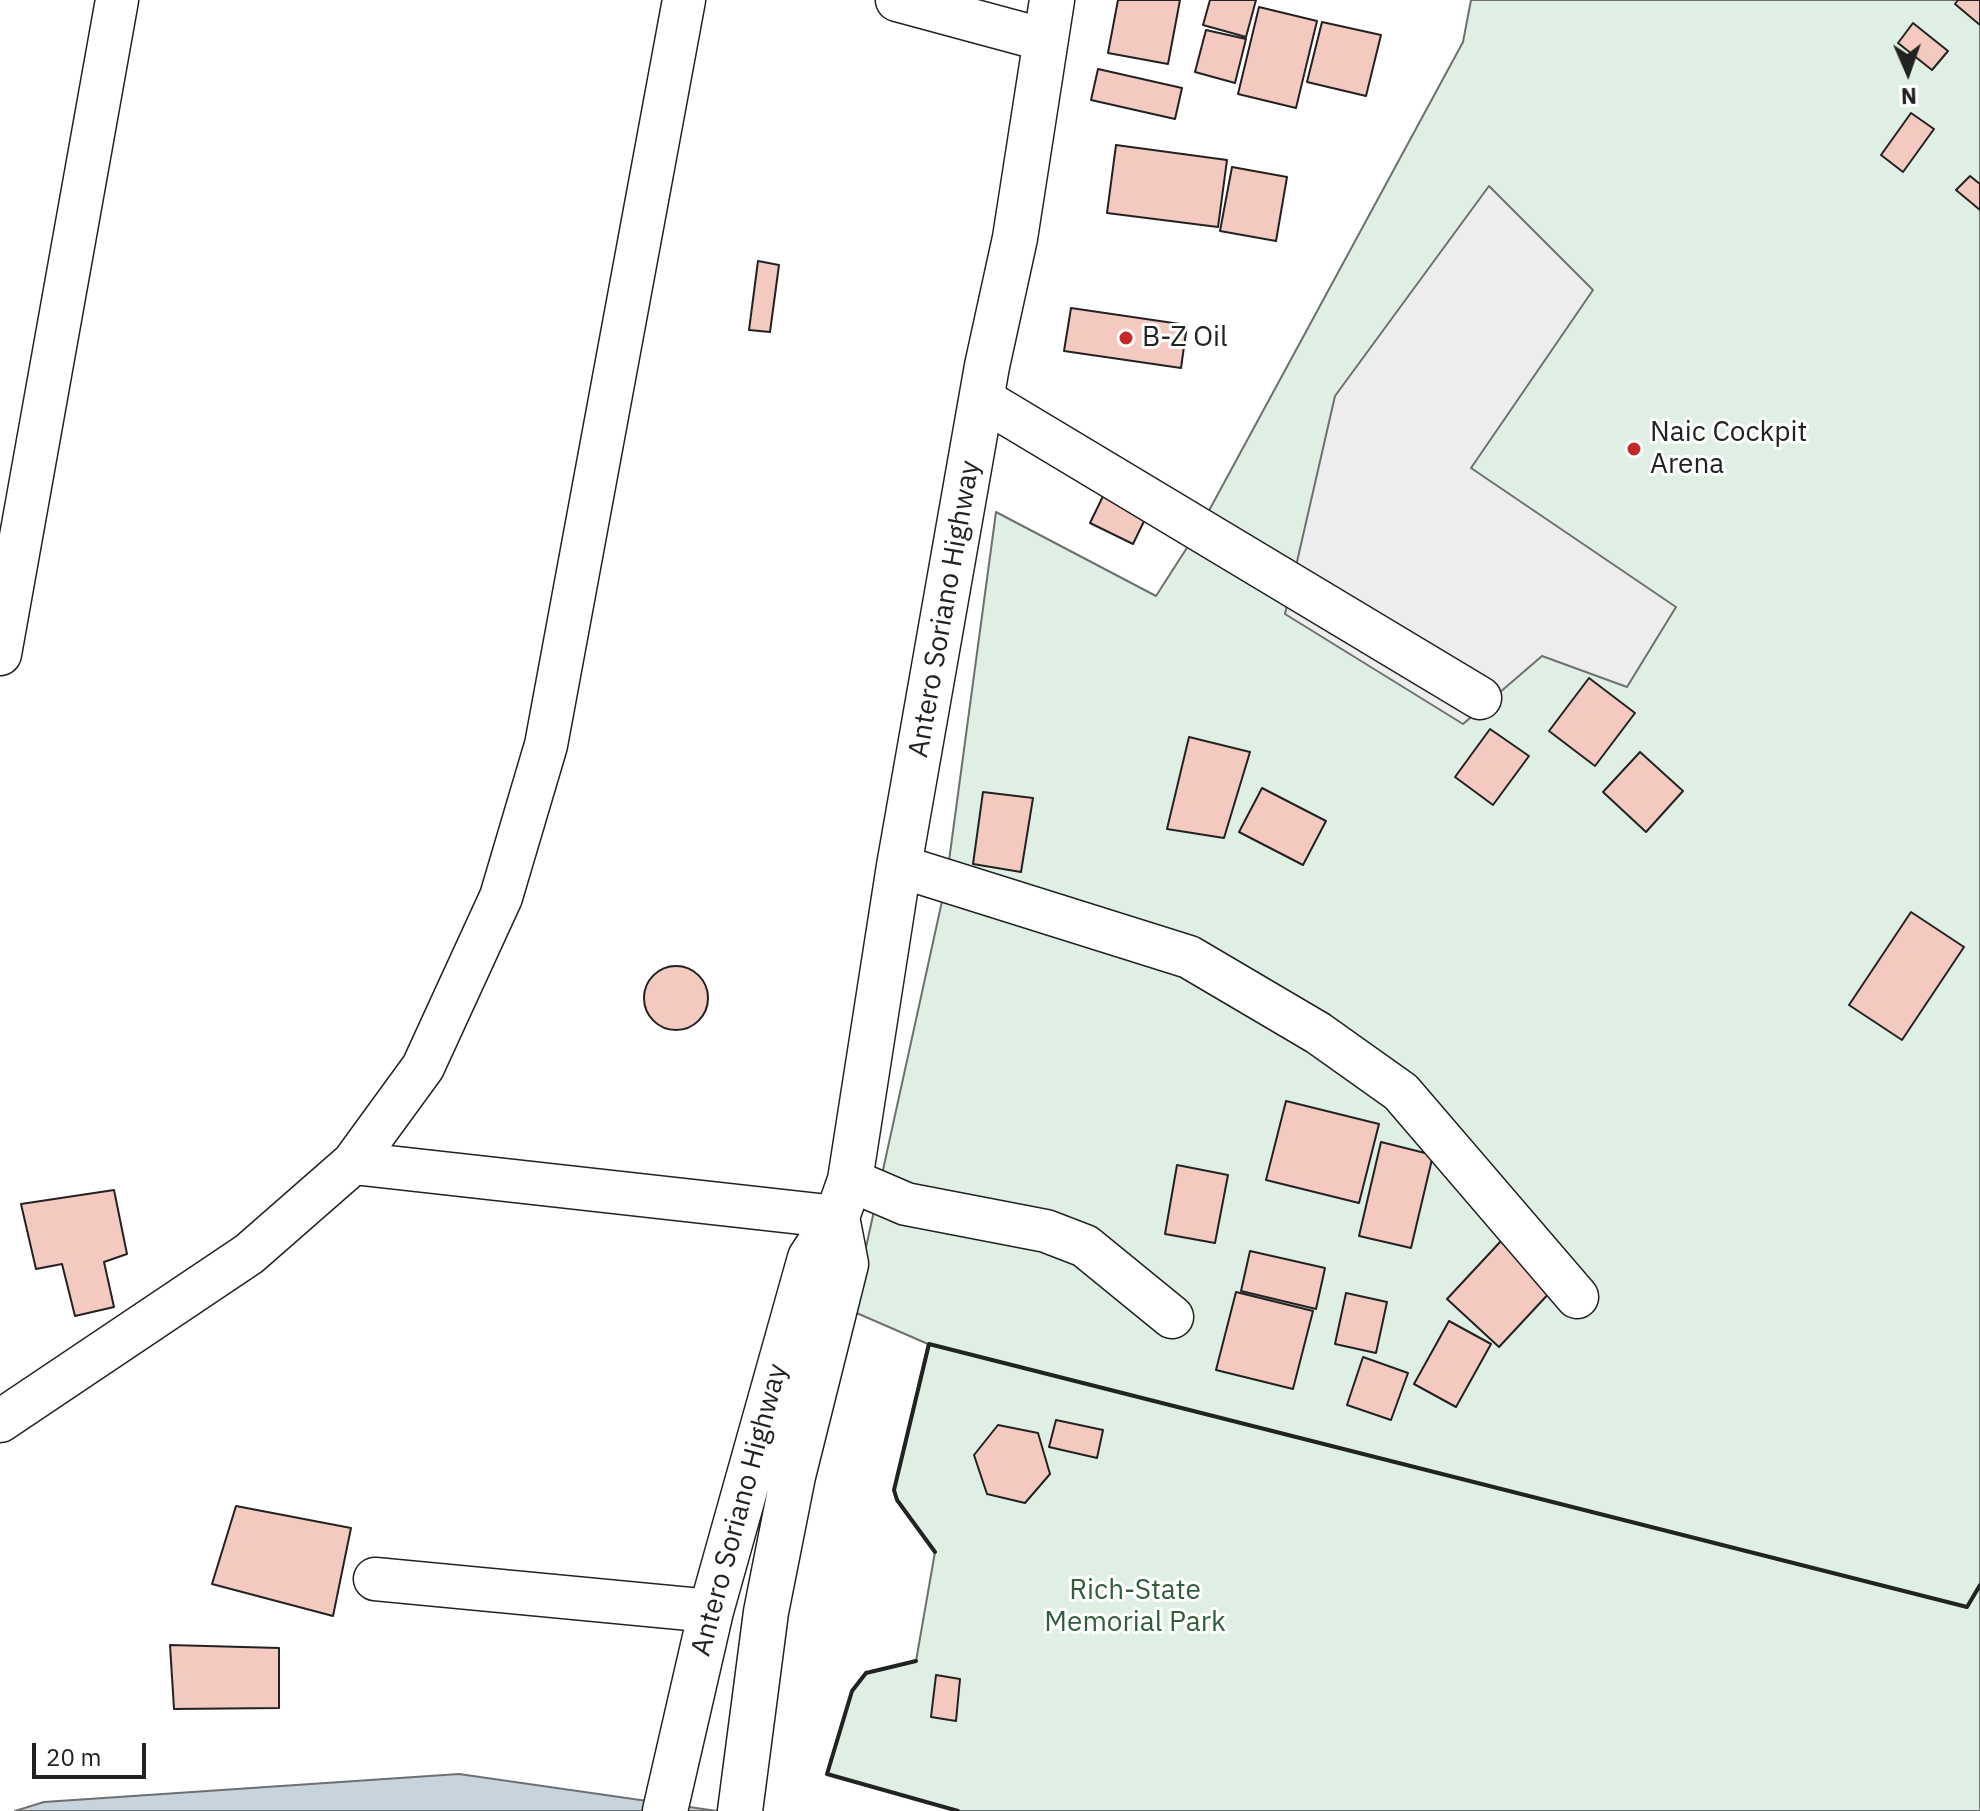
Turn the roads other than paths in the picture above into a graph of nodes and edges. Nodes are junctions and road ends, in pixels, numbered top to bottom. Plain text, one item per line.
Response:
1 (117, 0) edge
2 (684, 0) edge
3 (897, 0) edge
4 (1048, 20) edge
5 (982, 399) junction
6 (0, 654) edge
7 (1480, 698) dead end
8 (899, 866) junction
9 (353, 1163) junction
10 (844, 1198) junction
11 (1577, 1297) dead end
12 (1172, 1317) dead end
13 (0, 1421) edge
14 (375, 1579) dead end
15 (711, 1611) junction
16 (669, 1791) edge
17 (743, 1791) edge

1 - 6 street
2 - 9 street
3 - 4 street
4 - 5 main road, Antero Soriano Highway
5 - 7 street
5 - 8 main road, Antero Soriano Highway
8 - 10 main road, Antero Soriano Highway
8 - 11 street
9 - 10 street
9 - 13 street
10 - 12 street
10 - 15 main road, Antero Soriano Highway
10 - 17 main road, Antero Soriano Highway
14 - 15 street
15 - 16 main road, Antero Soriano Highway

